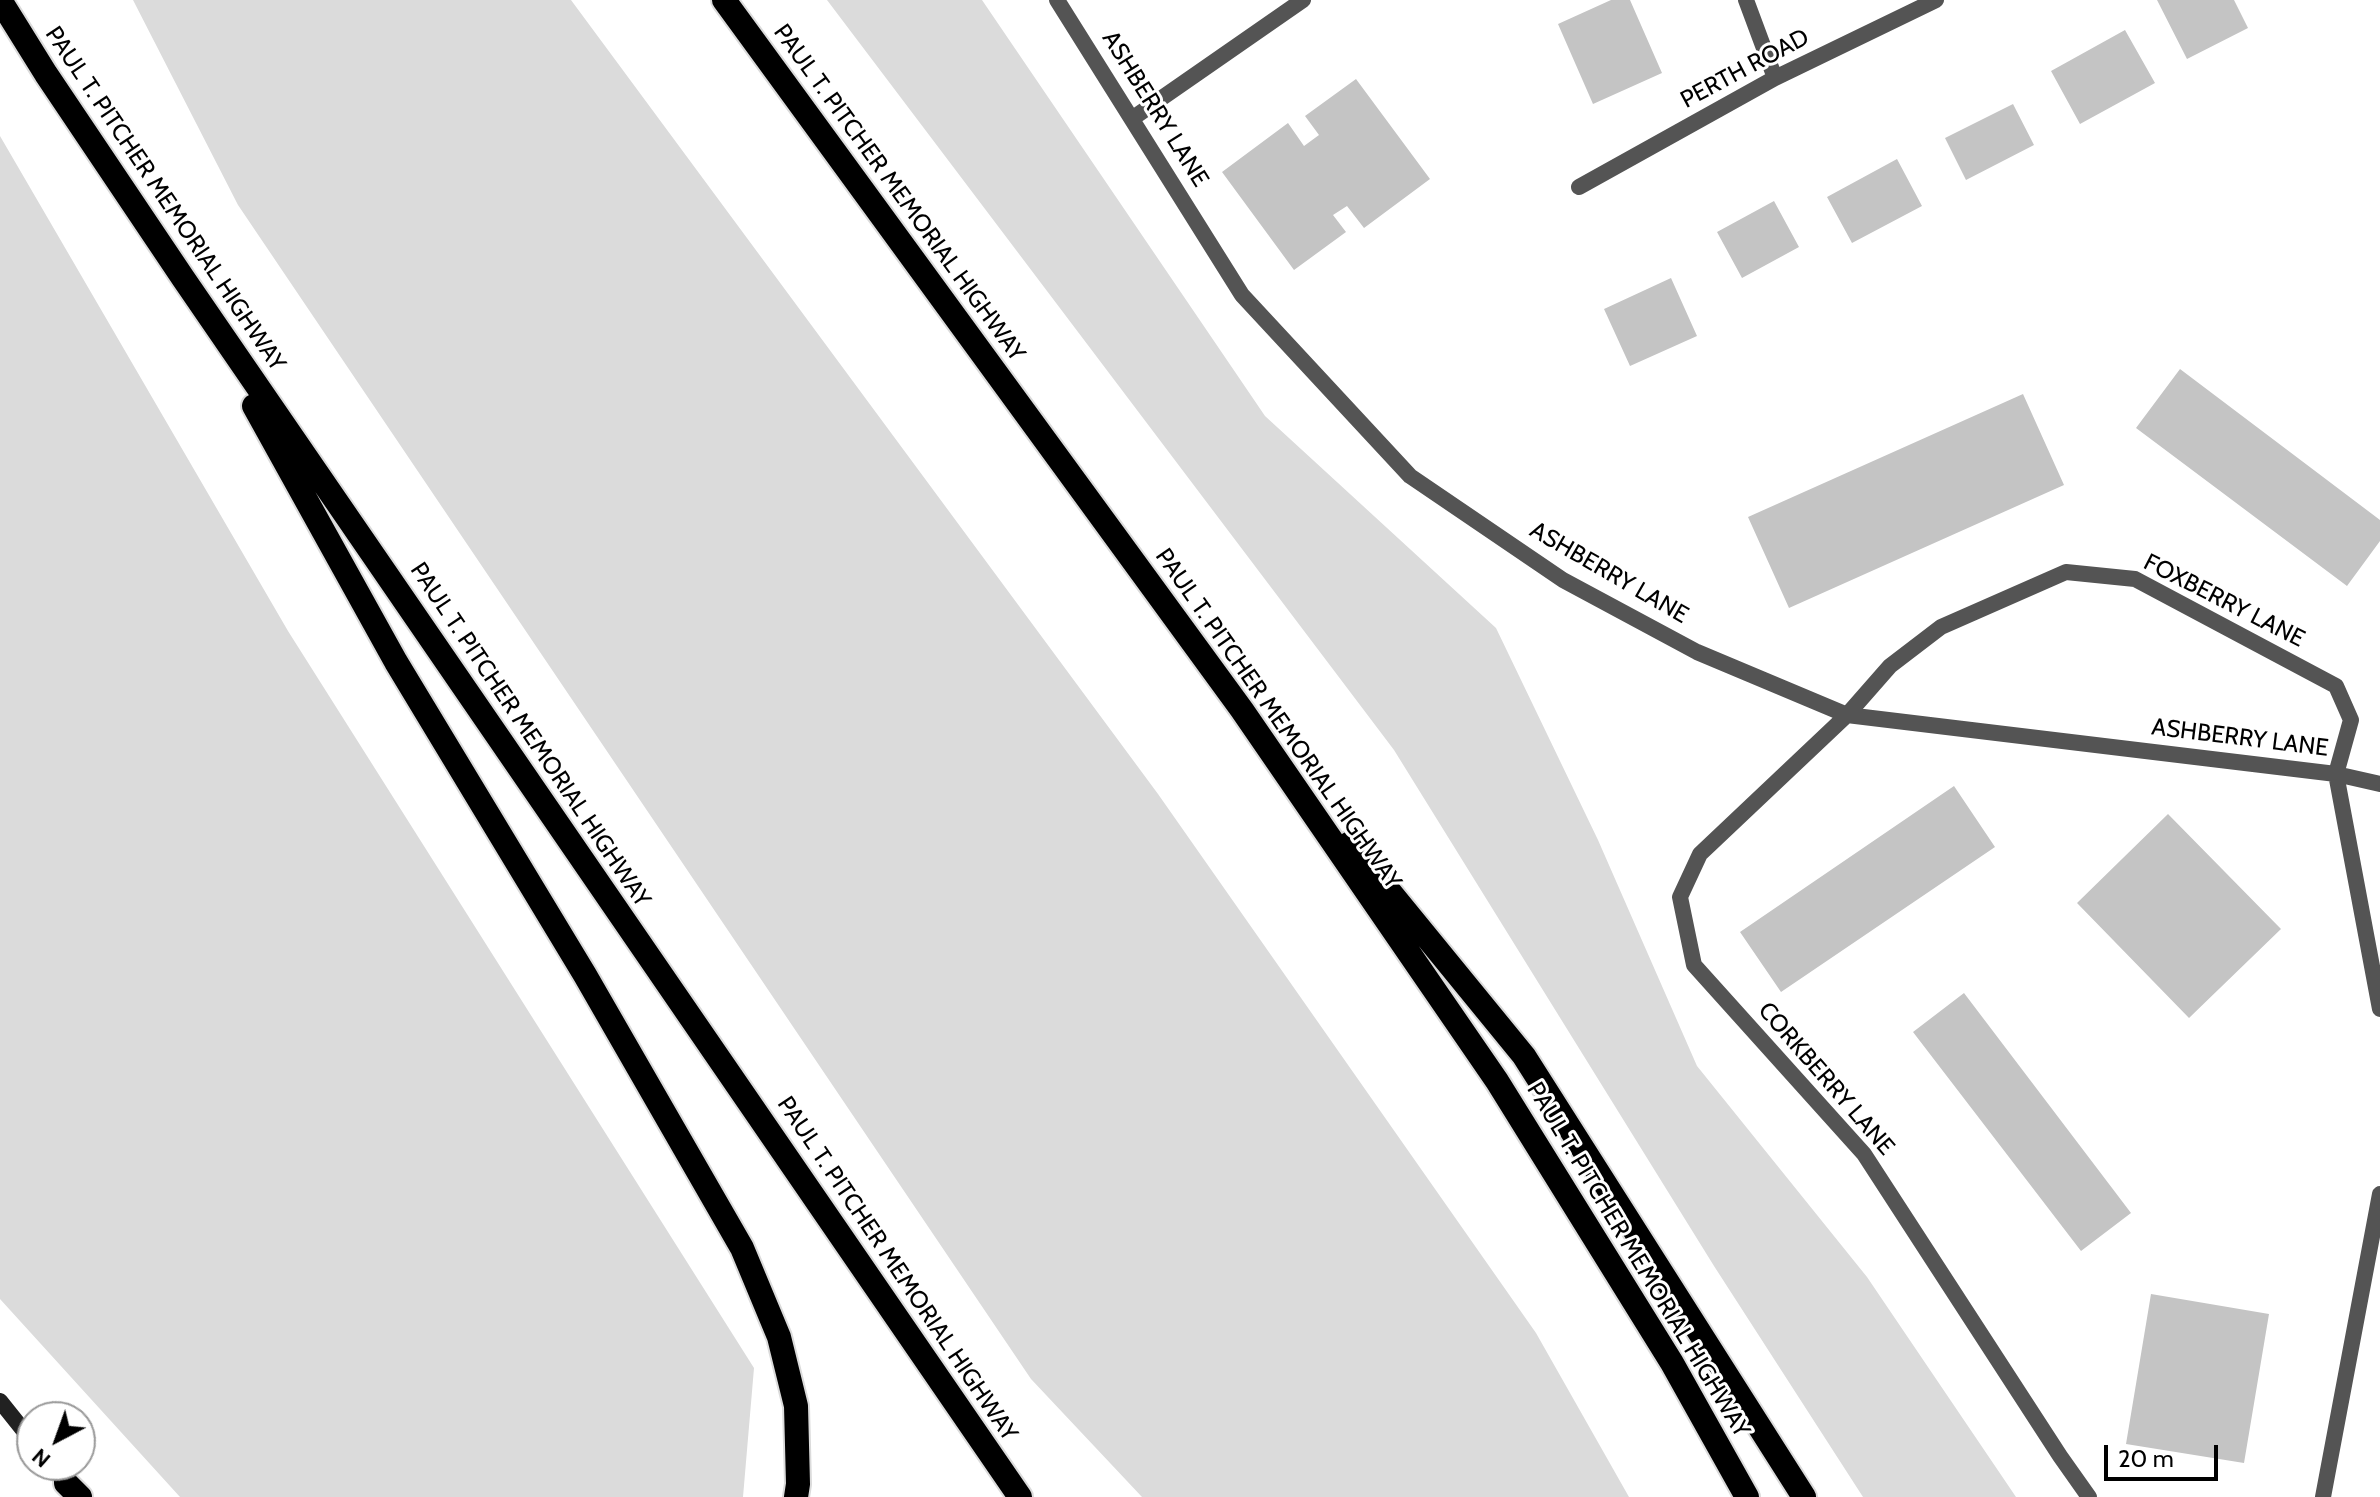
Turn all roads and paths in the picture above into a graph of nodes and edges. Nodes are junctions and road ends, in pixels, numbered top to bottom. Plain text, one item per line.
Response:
1 (0, 0) edge
2 (724, 0) edge
3 (1057, 0) edge
4 (1303, 0) edge
5 (1746, 0) edge
6 (1936, 0) edge
7 (1775, 78) junction
8 (1133, 118) junction
9 (1579, 187) dead end
10 (183, 278) junction
11 (1242, 710) junction
12 (1847, 715) junction
13 (2336, 774) junction
14 (2380, 784) edge
15 (2380, 1009) edge
16 (2380, 1194) edge
17 (0, 1401) edge
18 (16, 1421) edge
19 (796, 1497) edge
20 (1020, 1497) edge
21 (1747, 1497) edge
22 (1804, 1497) edge
23 (2089, 1497) edge
24 (2323, 1497) edge

1 - 10 highway, PAUL T. PITCHER MEMORIAL HIGHWAY
2 - 11 highway, PAUL T. PITCHER MEMORIAL HIGHWAY
3 - 8 street, ASHBERRY LANE
4 - 8 street
5 - 7 street
6 - 7 street, PERTH ROAD
7 - 9 street, PERTH ROAD
8 - 12 street, ASHBERRY LANE
10 - 19 highway
10 - 20 highway, PAUL T. PITCHER MEMORIAL HIGHWAY
11 - 21 highway, PAUL T. PITCHER MEMORIAL HIGHWAY
11 - 22 highway
12 - 13 street, ASHBERRY LANE
12 - 13 street, FOXBERRY LANE
12 - 23 street, CORKBERRY LANE
13 - 14 street, ASHBERRY LANE
13 - 15 street
16 - 24 street
17 - 18 main road

